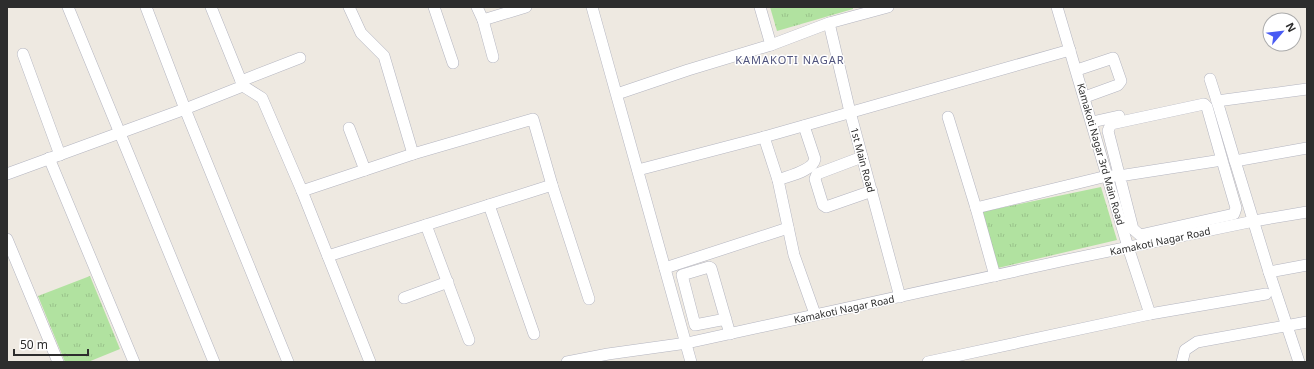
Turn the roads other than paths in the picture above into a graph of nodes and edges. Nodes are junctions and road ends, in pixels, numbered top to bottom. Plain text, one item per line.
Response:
1 (68, 7) edge
2 (146, 7) edge
3 (211, 7) edge
4 (349, 7) edge
5 (434, 7) edge
6 (477, 7) edge
7 (526, 7) edge
8 (592, 7) edge
9 (760, 7) edge
10 (890, 7) edge
11 (1057, 7) edge
12 (483, 20) junction
13 (829, 23) junction
14 (771, 45) junction
15 (1070, 50) junction
16 (23, 54) dead end
17 (493, 57) dead end
18 (300, 58) dead end
19 (453, 63) dead end
20 (1076, 70) junction
21 (1210, 79) dead end
22 (242, 84) junction
23 (1307, 90) edge
24 (617, 94) junction
25 (1085, 97) junction
26 (1195, 100) dead end
27 (1217, 101) junction
28 (185, 109) junction
29 (850, 112) junction
30 (948, 117) dead end
31 (1092, 122) junction
32 (804, 126) junction
33 (349, 128) dead end
34 (120, 132) junction
35 (764, 137) junction
36 (1307, 148) edge
37 (413, 154) junction
38 (60, 155) junction
39 (862, 157) junction
40 (49, 158) junction
41 (1222, 160) junction
42 (1235, 161) junction
43 (365, 170) junction
44 (638, 170) junction
45 (8, 171) edge
46 (1107, 176) junction
47 (1119, 176) junction
48 (778, 180) junction
49 (552, 185) junction
50 (302, 191) junction
51 (872, 191) junction
52 (489, 205) junction
53 (976, 208) junction
54 (1307, 212) edge
55 (1254, 221) junction
56 (426, 225) junction
57 (788, 228) junction
58 (7, 239) edge
59 (1128, 247) junction
60 (328, 256) junction
61 (10, 257) edge
62 (680, 263) junction
63 (1307, 265) edge
64 (665, 268) junction
65 (1270, 272) junction
66 (684, 275) junction
67 (994, 276) junction
68 (448, 282) junction
69 (686, 294) junction
70 (1266, 294) dead end
71 (674, 297) junction
72 (900, 297) junction
73 (404, 298) dead end
74 (589, 299) dead end
75 (690, 310) junction
76 (678, 313) junction
77 (815, 314) junction
78 (1150, 314) junction
79 (726, 319) junction
80 (1307, 322) edge
81 (1287, 326) junction
82 (534, 334) dead end
83 (730, 334) junction
84 (469, 340) dead end
85 (687, 343) junction
86 (609, 358) edge
87 (58, 362) edge
88 (134, 362) edge
89 (214, 362) edge
90 (288, 362) edge
91 (370, 362) edge
92 (567, 362) edge
93 (691, 362) edge
94 (928, 362) edge
95 (1182, 362) edge
96 (1298, 362) edge

1 - 34 street
2 - 28 street
3 - 22 street
4 - 37 street
5 - 19 street
6 - 12 street
7 - 12 street
8 - 24 street
9 - 14 street
10 - 13 street
11 - 15 street, Kamakoti Nagar 3rd Main Road
12 - 17 street
13 - 14 street
13 - 29 street, 1st Main Road
14 - 24 street
15 - 20 street, Kamakoti Nagar 3rd Main Road
15 - 29 street
16 - 38 street
18 - 22 street
20 - 25 street, Kamakoti Nagar 3rd Main Road
20 - 25 street
21 - 27 street
22 - 28 street
22 - 50 street
23 - 27 street
24 - 44 street
25 - 31 street, Kamakoti Nagar 3rd Main Road
26 - 31 street
27 - 42 street
28 - 34 street
28 - 90 street
29 - 32 street
29 - 39 street, 1st Main Road
30 - 53 street
31 - 46 street, Kamakoti Nagar 3rd Main Road
32 - 35 street
32 - 48 street
33 - 43 street
34 - 38 street
34 - 89 street
35 - 44 street
35 - 48 street
36 - 42 street
37 - 43 street
37 - 49 street
38 - 40 street
39 - 51 street, 1st Main Road
39 - 51 street
40 - 45 street
40 - 88 street
41 - 47 street
41 - 47 street
41 - 47 street
42 - 55 street
43 - 50 street
44 - 64 street
46 - 47 street
46 - 53 street
46 - 59 street, Kamakoti Nagar 3rd Main Road
48 - 57 street
49 - 52 street
49 - 74 street
50 - 60 street
51 - 72 street, 1st Main Road
52 - 56 street
52 - 82 street
53 - 67 street
54 - 55 street, Kamakoti Nagar Road
55 - 59 street, Kamakoti Nagar Road
55 - 65 street
56 - 60 street
56 - 68 street
57 - 62 street
57 - 77 street
58 - 61 street
59 - 67 street, Kamakoti Nagar Road
59 - 78 street, Kamakoti Nagar 3rd Main Road
60 - 91 street
61 - 87 street
62 - 64 street
62 - 66 street
63 - 65 street
64 - 71 street
65 - 81 street
66 - 69 street
66 - 79 street
67 - 72 street, Kamakoti Nagar Road
68 - 73 street
68 - 84 street
69 - 71 street
69 - 75 street
70 - 78 street
71 - 76 street
72 - 77 street, Kamakoti Nagar Road
75 - 76 street
75 - 79 street
76 - 85 street
77 - 83 street, Kamakoti Nagar Road
78 - 94 street
79 - 83 street
80 - 81 street
81 - 95 street
81 - 96 street
83 - 85 street, Kamakoti Nagar Road
85 - 86 street, Kamakoti Nagar Road
85 - 93 street
86 - 92 street, Kamakoti Nagar Road

